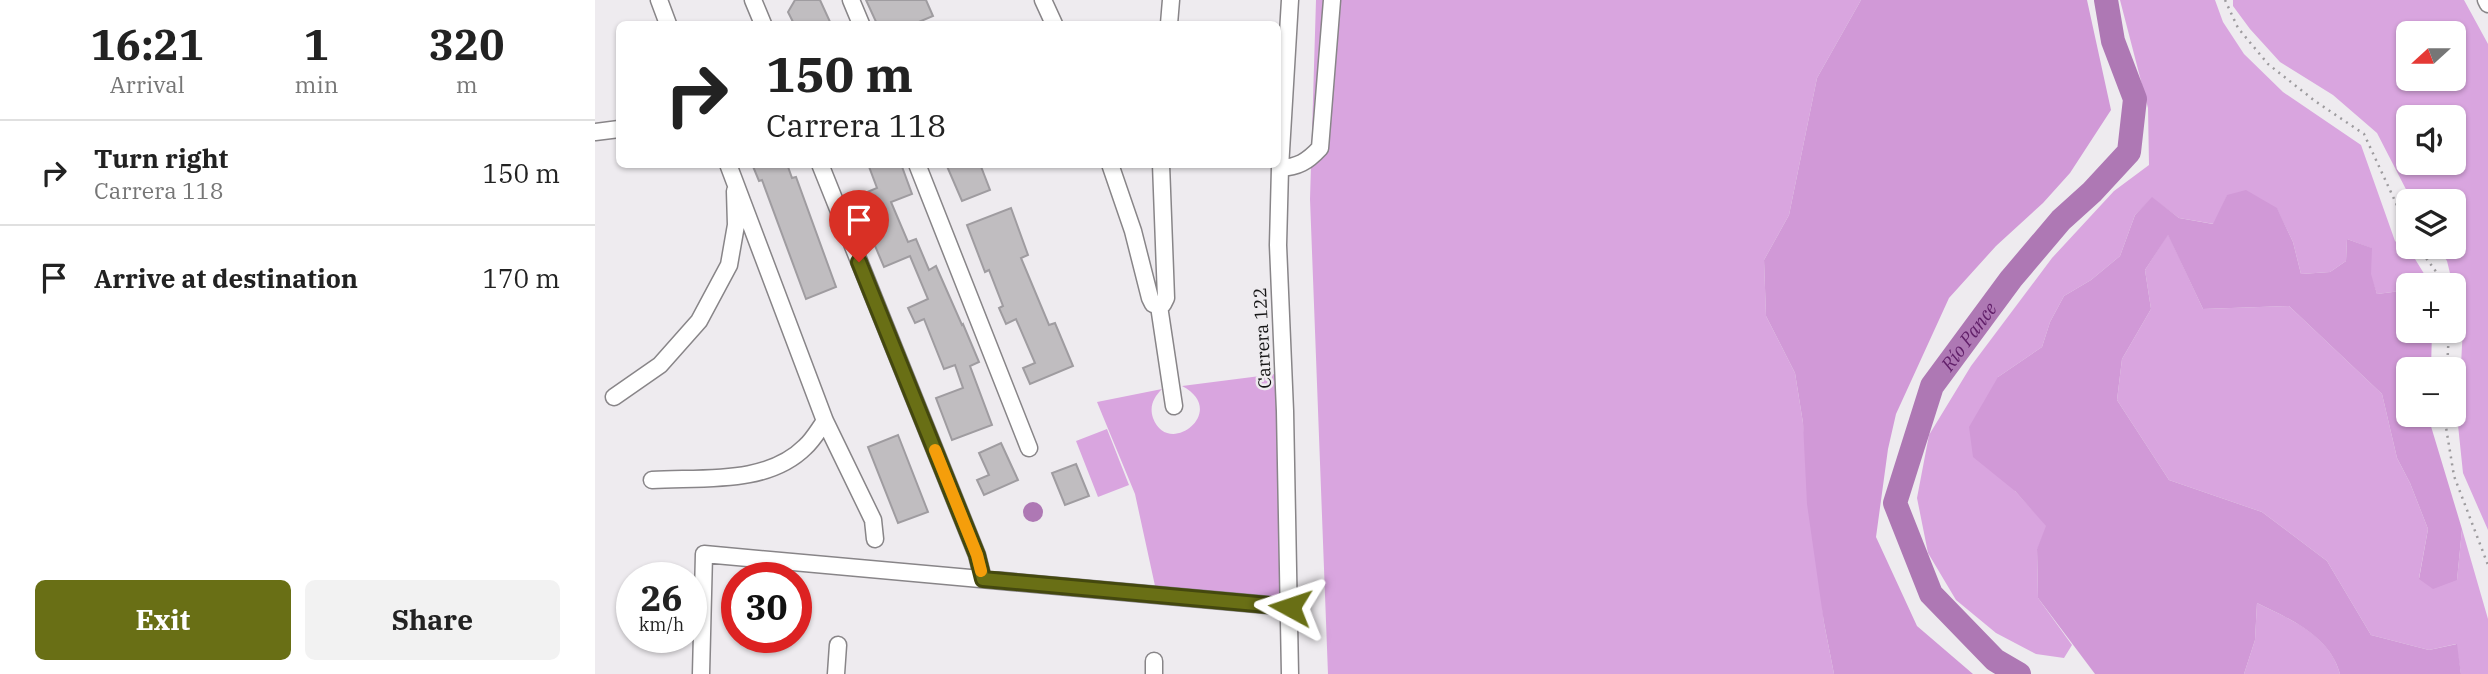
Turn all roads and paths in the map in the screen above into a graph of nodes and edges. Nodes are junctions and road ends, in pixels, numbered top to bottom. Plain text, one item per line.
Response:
1 (659, 0) edge
2 (753, 0) edge
3 (851, 0) edge
4 (1043, 0) edge
5 (1171, 0) edge
6 (1290, 0) edge
7 (1332, 0) edge
8 (2224, 0) edge
9 (667, 21) edge
10 (762, 21) edge
11 (860, 21) edge
12 (1053, 21) edge
13 (1169, 21) edge
14 (616, 129) edge
15 (595, 132) edge
16 (1281, 151) edge
17 (822, 168) edge
18 (918, 168) edge
19 (1111, 168) edge
20 (1161, 168) edge
21 (1280, 168) edge
22 (1281, 168) edge
23 (731, 171) edge
24 (2396, 203) edge
25 (2427, 259) edge
26 (2438, 273) edge
27 (1159, 306) junction
28 (614, 397) dead end
29 (1174, 406) dead end
30 (825, 421) junction
31 (2446, 427) edge
32 (1029, 448) dead end
33 (652, 480) dead end
34 (875, 539) dead end
35 (2488, 565) edge
36 (983, 579) junction
37 (1290, 607) junction
38 (838, 645) dead end
39 (701, 674) edge
40 (836, 674) edge
41 (1290, 674) edge

1 - 9 street
2 - 10 street
3 - 11 street
4 - 12 street
5 - 13 street
6 - 16 street, Carrera 122
7 - 22 street
8 - 24 path
14 - 15 street
17 - 36 street
18 - 32 street
19 - 27 street
20 - 27 street
21 - 37 street, Carrera 122
23 - 28 street
23 - 30 street
25 - 26 path
27 - 29 street
30 - 33 street
30 - 34 street
31 - 35 path
36 - 37 street
36 - 39 street
37 - 41 street, Carrera 122
38 - 40 street

